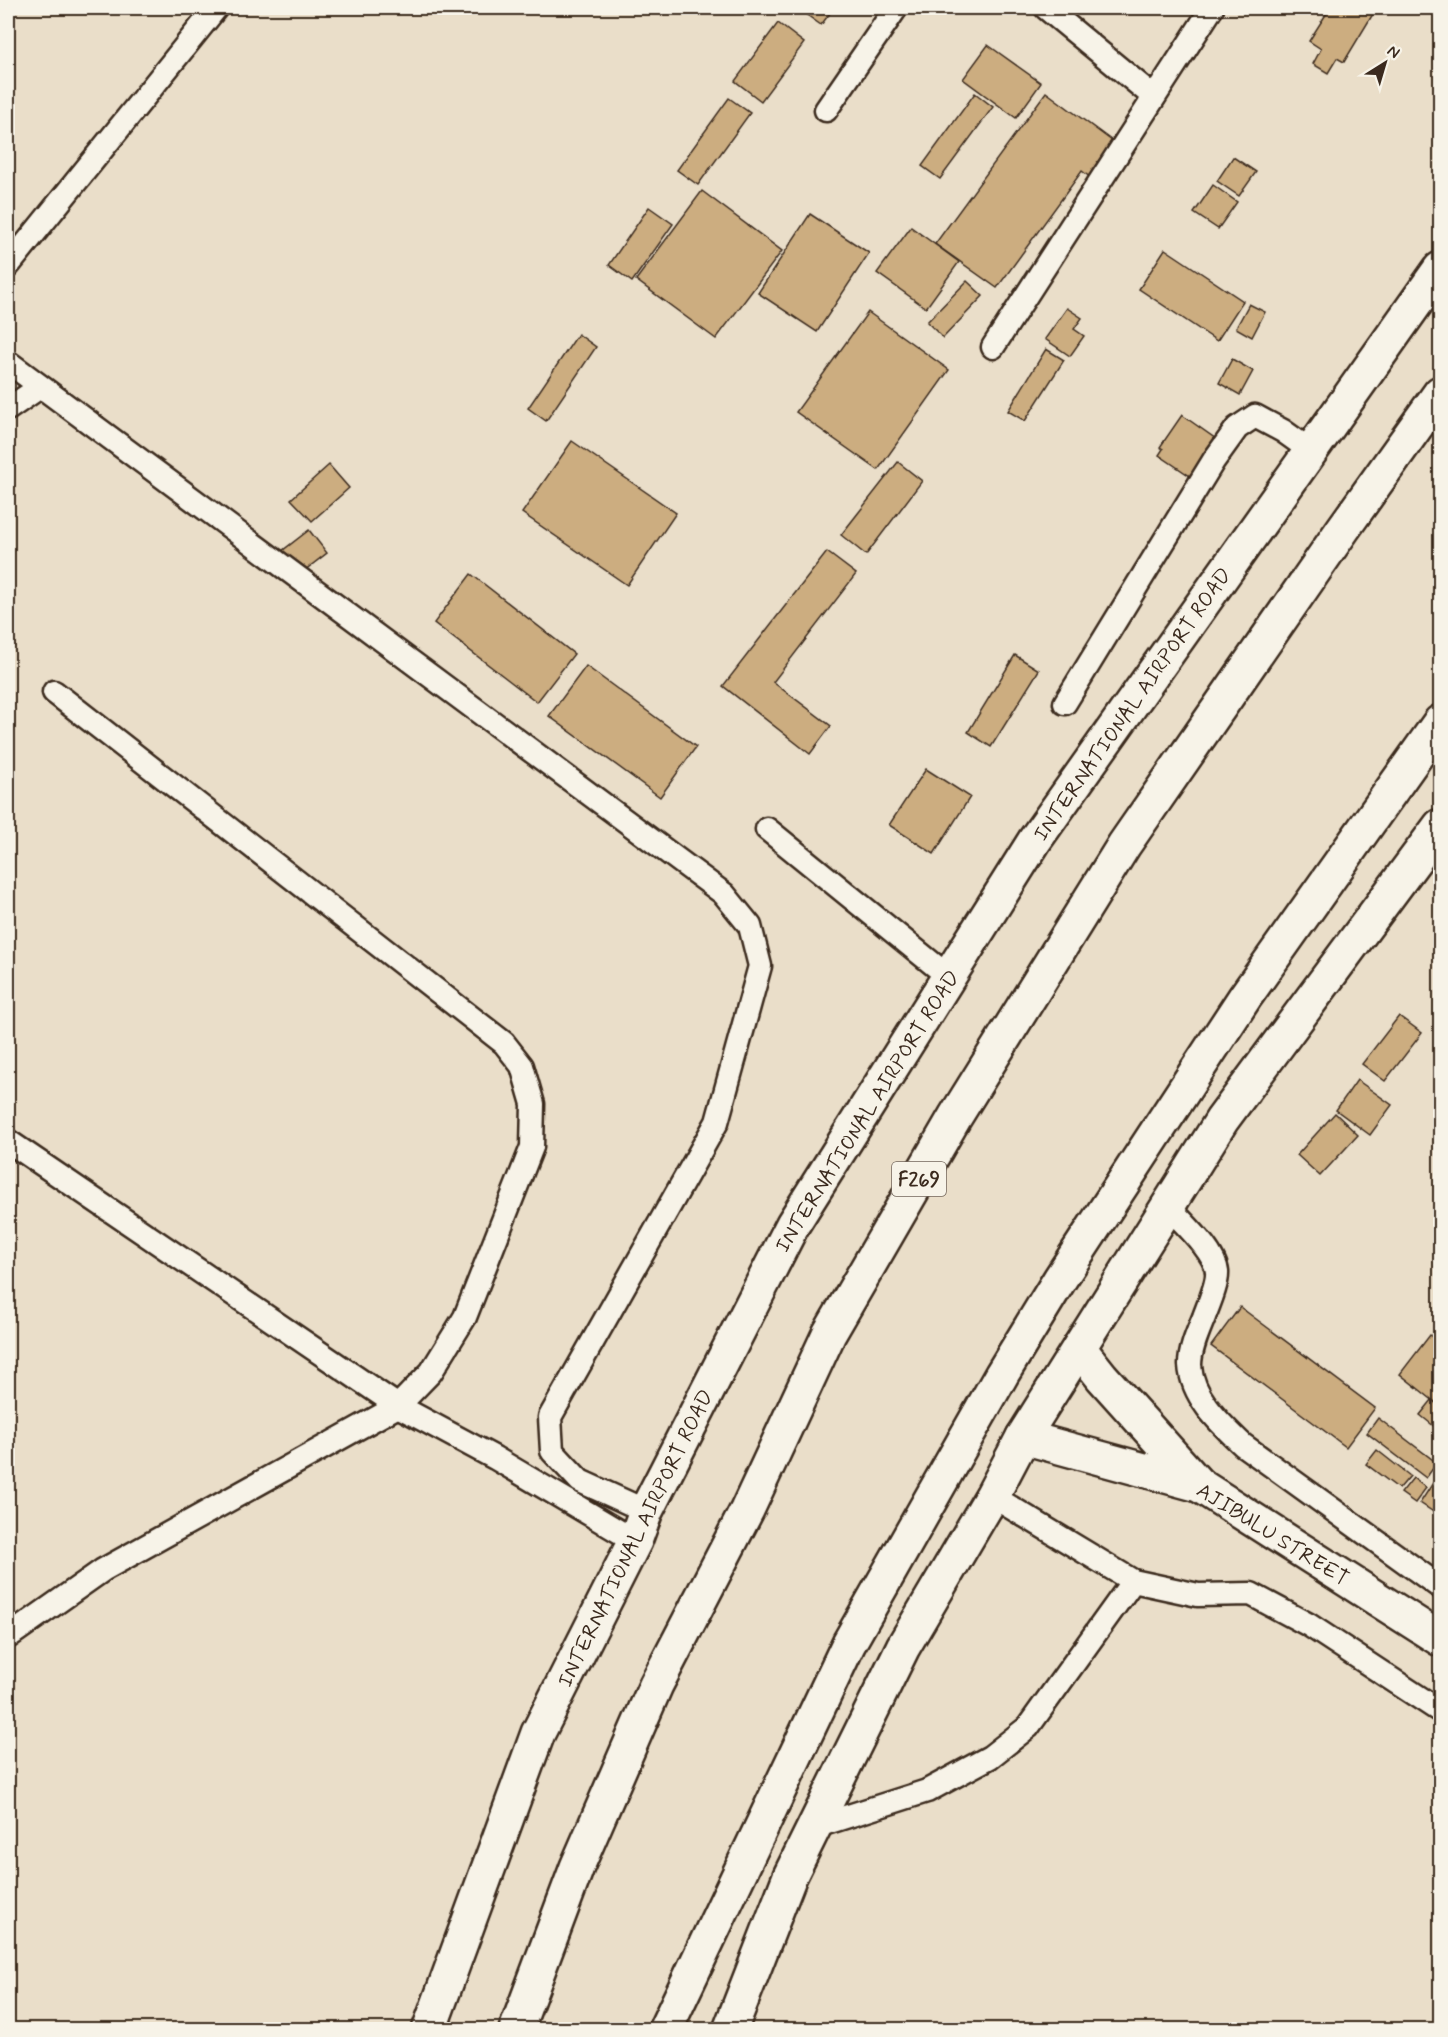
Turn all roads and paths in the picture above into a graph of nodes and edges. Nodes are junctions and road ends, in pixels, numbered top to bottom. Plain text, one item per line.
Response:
1 (216, 8) edge
2 (896, 8) edge
3 (1046, 8) edge
4 (1212, 8) edge
5 (1154, 97) junction
6 (826, 110) dead end
7 (8, 266) edge
8 (1440, 269) edge
9 (993, 346) dead end
10 (8, 362) edge
11 (40, 387) junction
12 (1440, 393) edge
13 (8, 409) edge
14 (1311, 451) junction
15 (54, 692) dead end
16 (1065, 703) dead end
17 (1440, 722) edge
18 (1440, 826) edge
19 (767, 829) dead end
20 (949, 977) junction
21 (8, 1141) edge
22 (1168, 1206) junction
23 (1080, 1348) junction
24 (398, 1406) junction
25 (1023, 1437) junction
26 (1199, 1485) junction
27 (992, 1496) junction
28 (646, 1511) junction
29 (635, 1541) junction
30 (1133, 1581) junction
31 (1440, 1587) edge
32 (8, 1637) edge
33 (1440, 1639) edge
34 (1440, 1711) edge
35 (814, 1827) junction
36 (429, 2030) edge
37 (516, 2030) edge
38 (665, 2030) edge
39 (730, 2030) edge

1 - 7 lane
2 - 6 lane
3 - 5 lane
4 - 5 lane
5 - 9 lane
8 - 14 main road, INTERNATIONAL AIRPORT ROAD
10 - 11 lane
11 - 13 lane
11 - 28 lane
12 - 37 main road, F269
14 - 16 lane
14 - 20 main road, INTERNATIONAL AIRPORT ROAD
15 - 24 lane
17 - 38 main road
18 - 22 main road
19 - 20 lane
20 - 28 main road, INTERNATIONAL AIRPORT ROAD
21 - 24 lane
22 - 23 main road
22 - 31 lane
23 - 25 main road
23 - 26 main road
24 - 29 lane
24 - 32 lane
25 - 26 main road, AJIBULU STREET
25 - 27 main road
26 - 33 main road, AJIBULU STREET
27 - 30 lane
27 - 35 main road
28 - 29 main road, INTERNATIONAL AIRPORT ROAD
29 - 36 main road, INTERNATIONAL AIRPORT ROAD
30 - 34 lane
30 - 35 lane
35 - 39 main road

